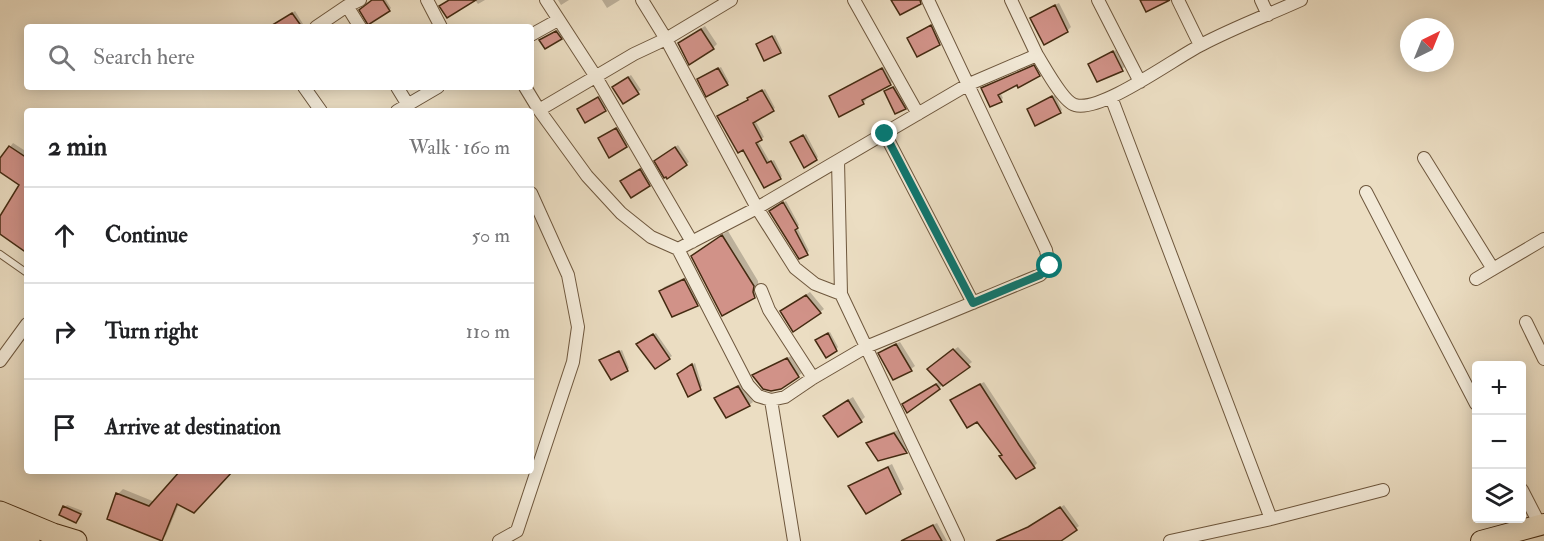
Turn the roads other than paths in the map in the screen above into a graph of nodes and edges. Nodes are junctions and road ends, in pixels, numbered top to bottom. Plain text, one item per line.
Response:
1 (360, 0) edge
2 (427, 0) edge
3 (546, 0) edge
4 (642, 0) edge
5 (854, 0) edge
6 (928, 0) edge
7 (1011, 0) edge
8 (1098, 0) edge
9 (1178, 0) edge
10 (1261, 0) edge
11 (1301, 0) edge
12 (726, 1) edge
13 (347, 6) junction
14 (1268, 15) junction
15 (558, 20) junction
16 (320, 24) edge
17 (358, 24) edge
18 (439, 24) edge
19 (534, 33) edge
20 (666, 39) junction
21 (1200, 45) junction
22 (1037, 55) junction
23 (596, 77) junction
24 (1140, 82) junction
25 (968, 85) junction
26 (306, 90) edge
27 (398, 90) edge
28 (433, 90) edge
29 (527, 90) edge
30 (1111, 97) junction
31 (319, 108) edge
32 (403, 108) edge
33 (539, 110) junction
34 (918, 114) junction
35 (885, 134) junction
36 (1424, 158) dead end
37 (838, 161) junction
38 (1366, 192) dead end
39 (534, 201) edge
40 (757, 208) junction
41 (1544, 239) edge
42 (692, 242) junction
43 (678, 249) junction
44 (0, 254) edge
45 (1493, 269) junction
46 (24, 271) edge
47 (1476, 279) dead end
48 (761, 290) dead end
49 (841, 294) junction
50 (973, 303) junction
51 (1526, 322) dead end
52 (24, 328) edge
53 (866, 347) junction
54 (1544, 359) edge
55 (0, 361) edge
56 (813, 378) junction
57 (1472, 396) edge
58 (771, 400) junction
59 (1383, 490) dead end
60 (1526, 497) edge
61 (0, 512) edge
62 (1271, 519) junction
63 (1542, 524) edge
64 (0, 530) edge
65 (30, 541) edge
66 (76, 541) edge
67 (499, 541) edge
68 (794, 541) edge
69 (958, 541) edge
70 (1170, 541) edge
71 (1481, 541) edge

1 - 13 street
2 - 18 street
3 - 15 street
4 - 20 street
5 - 34 street
6 - 25 street
7 - 22 street
8 - 24 street
9 - 21 street
10 - 14 street
11 - 14 street
12 - 20 street
13 - 16 street
13 - 17 street
14 - 21 street
15 - 19 street
15 - 23 street
20 - 23 street
20 - 40 street
21 - 24 street
22 - 25 street
22 - 30 street
23 - 33 street
23 - 42 street
24 - 30 street
25 - 34 street
25 - 50 street
26 - 31 street
27 - 32 street
28 - 32 street
29 - 33 street
30 - 62 street
33 - 43 street
34 - 35 street
35 - 37 street
35 - 50 street
36 - 45 street
37 - 40 street
37 - 49 street
38 - 57 street
39 - 67 street
40 - 42 street
40 - 49 street
41 - 45 street
42 - 43 street
43 - 58 street
44 - 46 lane
45 - 47 street
48 - 56 street
49 - 53 street
50 - 53 street
51 - 54 street
52 - 55 street
53 - 56 street
53 - 69 street
56 - 58 street
58 - 68 street
59 - 62 street
60 - 63 street
61 - 66 highway
62 - 70 street
63 - 71 main road
64 - 65 highway

